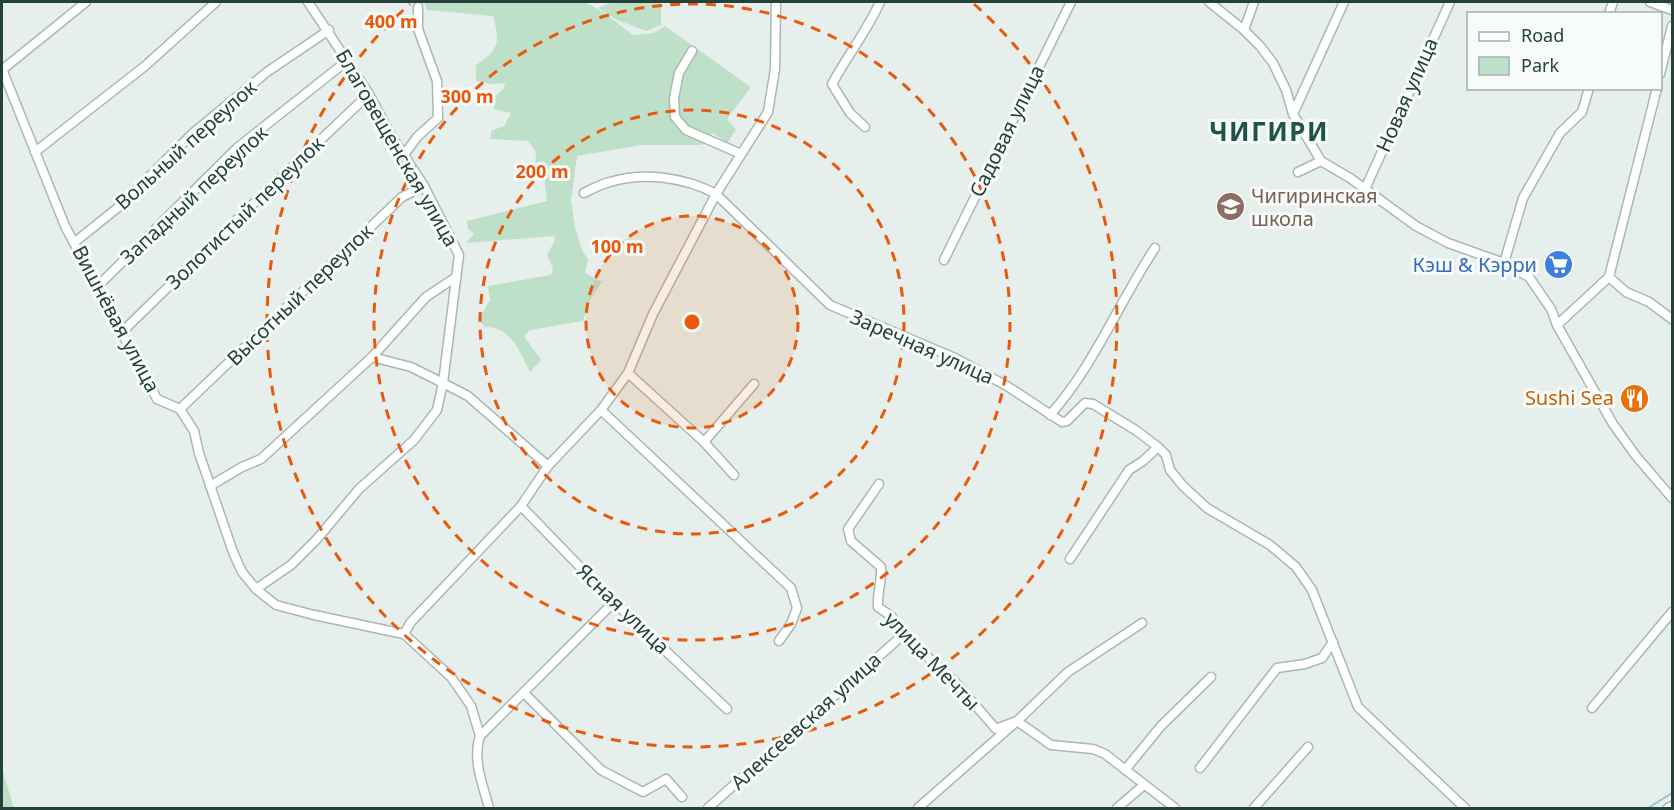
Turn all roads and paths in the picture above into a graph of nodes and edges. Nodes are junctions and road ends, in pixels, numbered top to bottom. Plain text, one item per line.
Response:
1 (87, 2) edge
2 (216, 2) edge
3 (308, 2) edge
4 (776, 2) edge
5 (880, 2) edge
6 (1071, 2) edge
7 (1209, 2) edge
8 (1254, 2) edge
9 (1344, 2) edge
10 (1450, 2) edge
11 (1650, 2) edge
12 (418, 7) dead end
13 (1672, 10) edge
14 (1672, 26) edge
15 (329, 30) junction
16 (1245, 30) junction
17 (692, 51) dead end
18 (348, 60) junction
19 (1662, 66) edge
20 (2, 69) edge
21 (1588, 90) edge
22 (1656, 90) edge
23 (369, 94) junction
24 (1293, 114) junction
25 (865, 127) dead end
26 (35, 152) junction
27 (741, 154) junction
28 (404, 155) junction
29 (1321, 161) junction
30 (1298, 172) dead end
31 (424, 186) junction
32 (1365, 189) junction
33 (584, 193) dead end
34 (716, 194) junction
35 (75, 242) junction
36 (1155, 248) dead end
37 (944, 260) dead end
38 (1504, 263) junction
39 (1609, 277) junction
40 (456, 278) junction
41 (98, 286) junction
42 (1672, 319) edge
43 (1557, 325) junction
44 (122, 332) junction
45 (372, 357) junction
46 (628, 373) junction
47 (442, 382) junction
48 (754, 384) dead end
49 (180, 409) junction
50 (601, 410) junction
51 (1050, 415) junction
52 (704, 442) junction
53 (1158, 447) junction
54 (548, 466) junction
55 (735, 476) dead end
56 (879, 484) dead end
57 (210, 486) junction
58 (1672, 498) edge
59 (521, 506) junction
60 (1070, 559) dead end
61 (256, 589) junction
62 (614, 602) junction
63 (1672, 612) edge
64 (1142, 623) dead end
65 (404, 634) junction
66 (904, 634) junction
67 (779, 640) dead end
68 (1332, 642) junction
69 (1211, 677) dead end
70 (525, 693) junction
71 (1592, 708) dead end
72 (727, 709) dead end
73 (1017, 721) junction
74 (480, 736) junction
75 (1308, 747) dead end
76 (1200, 768) dead end
77 (1125, 770) junction
78 (1144, 785) junction
79 (682, 797) dead end
80 (1672, 806) edge
81 (489, 808) edge
82 (708, 808) edge
83 (918, 808) edge
84 (1117, 808) edge
85 (1175, 808) edge
86 (1254, 808) edge
87 (1465, 808) edge
88 (1668, 808) edge

1 - 20 street
2 - 26 street
3 - 15 street, Благовещенская улица
4 - 27 street
5 - 25 street
6 - 37 street, Садовая улица
7 - 16 street
8 - 16 street
9 - 24 street
10 - 32 street, Новая улица
11 - 13 street
12 - 28 street
14 - 19 street
15 - 18 street, Благовещенская улица
15 - 35 street, Вольный переулок
16 - 24 street
17 - 27 street
18 - 23 street, Благовещенская улица
18 - 41 street, Западный переулок
20 - 26 street, Вишнёвая улица
21 - 38 street
22 - 39 street
23 - 28 street, Благовещенская улица
23 - 44 street, Золотистый переулок
24 - 29 street
26 - 35 street, Вишнёвая улица
27 - 34 street
28 - 31 street, Благовещенская улица
29 - 30 street
29 - 32 street
31 - 40 street, Благовещенская улица
31 - 49 street, Высотный переулок
32 - 38 street
33 - 34 street, Заречная улица
34 - 46 street
34 - 51 street, Заречная улица
35 - 41 street, Вишнёвая улица
36 - 51 street
38 - 43 street
39 - 42 street
39 - 43 street
40 - 45 street
40 - 47 street, Благовещенская улица
41 - 44 street, Вишнёвая улица
43 - 58 street
44 - 49 street, Вишнёвая улица
45 - 47 street
45 - 57 street
46 - 50 street
46 - 52 street
47 - 54 street
47 - 61 street, Благовещенская улица
48 - 52 street
49 - 57 street, Вишнёвая улица
50 - 54 street
50 - 67 street
51 - 53 street
52 - 55 street
53 - 60 street
53 - 68 street
54 - 59 street
56 - 66 street, улица Мечты
57 - 61 street, Вишнёвая улица
59 - 62 street, Ясная улица
59 - 65 street
61 - 65 street, Вишнёвая улица
62 - 70 street
62 - 72 street, Ясная улица
63 - 71 street
64 - 73 street
65 - 74 street, Вишнёвая улица
66 - 73 street, улица Мечты
66 - 82 street, Алексеевская улица
68 - 76 street
68 - 87 street
69 - 77 street
70 - 74 street
70 - 79 street
73 - 77 street
73 - 83 street
74 - 81 street
75 - 86 street
77 - 78 street
78 - 84 street
78 - 85 street
80 - 88 street

